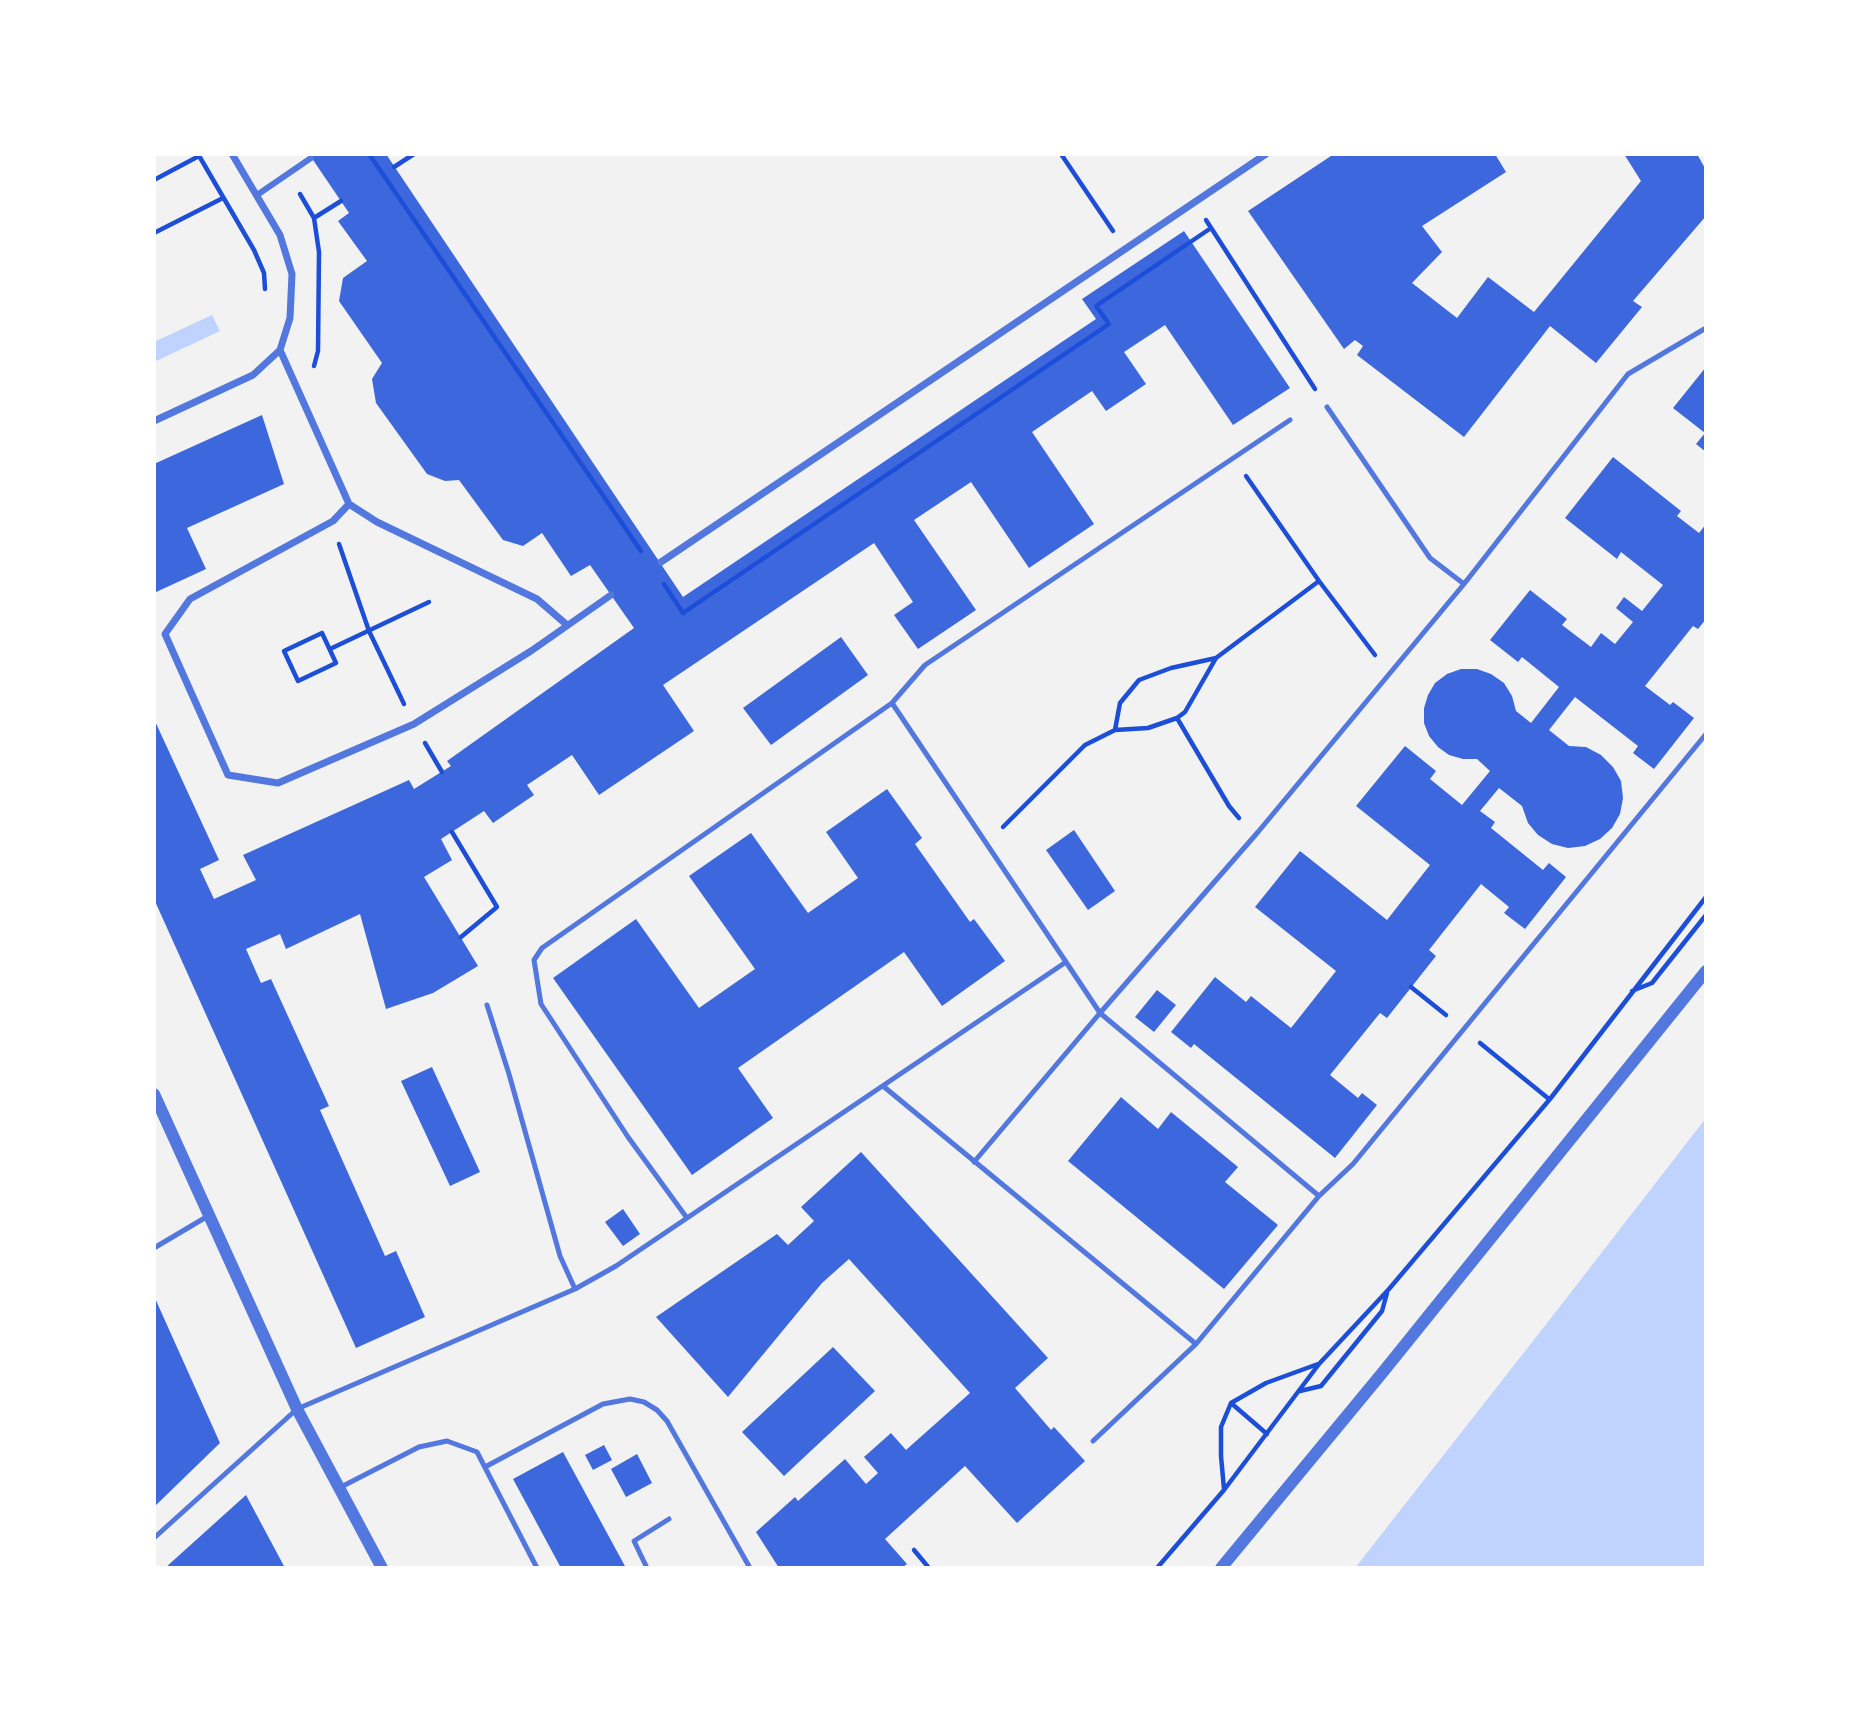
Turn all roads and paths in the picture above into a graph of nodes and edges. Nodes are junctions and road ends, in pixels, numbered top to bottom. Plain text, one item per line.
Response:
1 (232, 154) edge
2 (369, 154) edge
3 (414, 154) edge
4 (1061, 154) edge
5 (1266, 154) edge
6 (198, 155) edge
7 (312, 158) dead end
8 (394, 167) dead end
9 (154, 180) edge
10 (257, 195) junction
11 (223, 198) junction
12 (341, 201) dead end
13 (1194, 203) junction
14 (314, 218) dead end
15 (1211, 228) junction
16 (154, 233) edge
17 (1125, 249) junction
18 (265, 298) dead end
19 (1706, 328) edge
20 (280, 350) junction
21 (1304, 371) dead end
22 (1327, 407) dead end
23 (1290, 419) dead end
24 (154, 422) edge
25 (1233, 458) junction
26 (349, 504) junction
27 (338, 539) dead end
28 (645, 556) dead end
29 (661, 562) dead end
30 (660, 579) dead end
31 (1318, 581) junction
32 (1464, 584) junction
33 (611, 595) dead end
34 (429, 602) dead end
35 (567, 625) junction
36 (369, 631) junction
37 (330, 649) junction
38 (1216, 658) junction
39 (1389, 674) junction
40 (399, 694) dead end
41 (892, 703) junction
42 (1177, 718) junction
43 (1115, 730) junction
44 (1706, 734) edge
45 (1238, 818) dead end
46 (452, 832) dead end
47 (986, 844) junction
48 (1706, 897) edge
49 (1706, 915) edge
50 (460, 937) dead end
51 (1066, 962) junction
52 (1706, 971) edge
53 (1632, 991) junction
54 (487, 1005) dead end
55 (1100, 1013) junction
56 (883, 1087) junction
57 (154, 1094) edge
58 (974, 1162) junction
59 (1319, 1196) junction
60 (208, 1216) junction
61 (687, 1218) junction
62 (154, 1248) edge
63 (575, 1289) junction
64 (1389, 1289) junction
65 (1196, 1344) junction
66 (1319, 1364) junction
67 (1300, 1391) junction
68 (1231, 1403) junction
69 (297, 1409) junction
70 (1267, 1434) junction
71 (1093, 1441) dead end
72 (485, 1467) junction
73 (339, 1488) junction
74 (1224, 1490) junction
75 (669, 1519) dead end
76 (154, 1538) edge
77 (914, 1550) dead end
78 (382, 1568) edge
79 (537, 1568) edge
80 (647, 1568) edge
81 (750, 1568) edge
82 (929, 1568) edge
83 (1157, 1568) edge
84 (1221, 1568) edge

1 - 10 street
2 - 28 path
3 - 8 path
4 - 17 path
5 - 13 street
6 - 9 path
6 - 11 path
7 - 10 street
10 - 20 street
11 - 16 path
11 - 18 path
12 - 14 path
13 - 15 path
13 - 17 street
15 - 21 path
15 - 30 path
17 - 29 street
19 - 32 lane
20 - 24 street
20 - 26 street
22 - 32 lane
23 - 25 lane
25 - 31 path
25 - 41 lane
26 - 35 street
26 - 35 street
27 - 36 path
31 - 38 path
31 - 39 path
32 - 39 lane
33 - 35 street
34 - 36 path
36 - 37 path
36 - 40 path
37 - 37 path
38 - 42 path
38 - 43 path
39 - 55 lane
41 - 47 lane
41 - 61 lane
42 - 43 path
42 - 45 path
43 - 47 path
44 - 59 lane
46 - 50 path
47 - 51 lane
48 - 53 path
49 - 53 path
51 - 55 lane
51 - 56 lane
52 - 84 street
53 - 64 path
54 - 63 lane
55 - 58 lane
55 - 59 lane
56 - 58 lane
56 - 61 lane
57 - 60 street
58 - 65 lane
59 - 65 lane
60 - 62 lane
60 - 69 street
61 - 63 lane
63 - 69 lane
64 - 66 path
64 - 67 path
65 - 71 lane
66 - 67 path
66 - 68 path
67 - 70 path
68 - 70 path
68 - 74 path
69 - 73 street
69 - 76 lane
70 - 74 path
72 - 73 lane
72 - 79 lane
72 - 81 lane
73 - 78 street
74 - 83 path
75 - 80 lane
77 - 82 path

